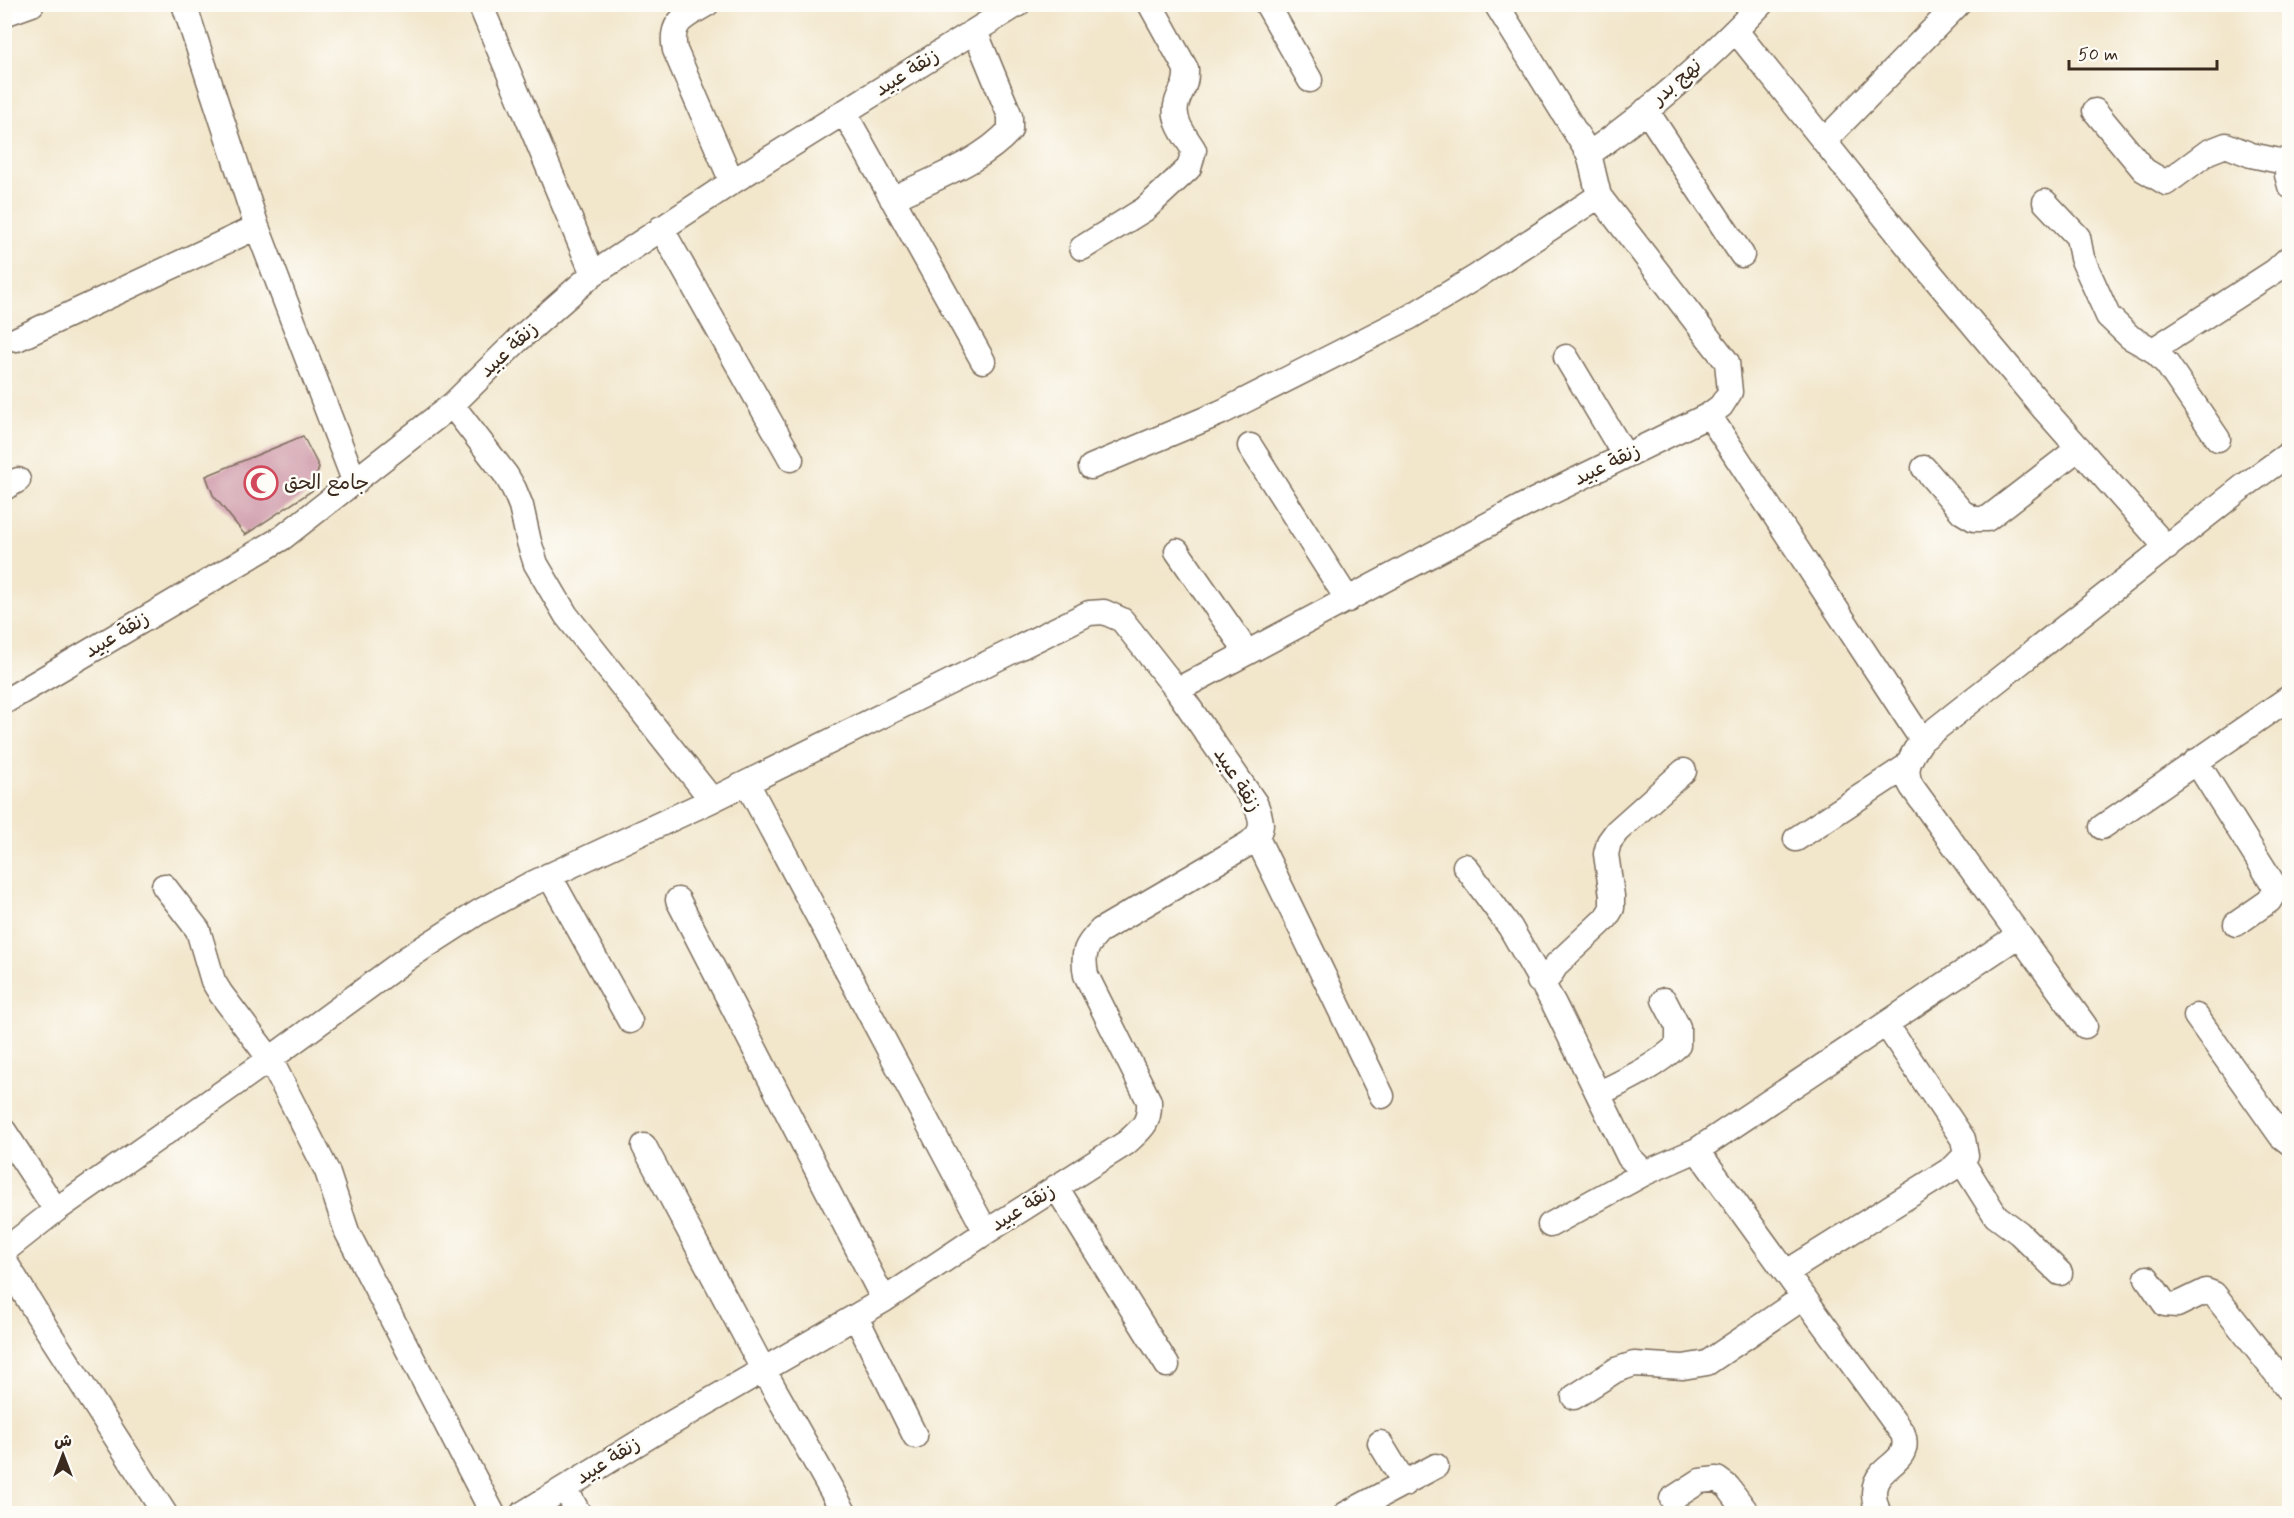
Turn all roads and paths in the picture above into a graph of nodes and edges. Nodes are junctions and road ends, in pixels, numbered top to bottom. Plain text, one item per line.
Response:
1 (32, 4) edge
2 (184, 4) edge
3 (480, 4) edge
4 (707, 4) edge
5 (1018, 4) edge
6 (1150, 4) edge
7 (1267, 4) edge
8 (1496, 4) edge
9 (1761, 4) edge
10 (1958, 4) edge
11 (4, 14) edge
12 (975, 31) junction
13 (1736, 31) junction
14 (1310, 80) dead end
15 (1646, 110) junction
16 (2095, 111) dead end
17 (844, 112) junction
18 (1824, 141) junction
19 (1589, 154) junction
20 (2289, 170) edge
21 (732, 182) junction
22 (1599, 196) junction
23 (892, 199) junction
24 (2045, 202) dead end
25 (257, 227) junction
26 (661, 228) junction
27 (1082, 248) dead end
28 (1742, 255) dead end
29 (2289, 257) edge
30 (593, 274) junction
31 (17, 339) dead end
32 (2153, 350) junction
33 (1566, 357) dead end
34 (983, 362) dead end
35 (452, 405) junction
36 (1709, 415) junction
37 (2218, 439) dead end
38 (1250, 446) dead end
39 (2079, 448) junction
40 (2289, 453) edge
41 (1625, 456) junction
42 (791, 459) dead end
43 (1091, 467) dead end
44 (1924, 468) dead end
45 (355, 483) junction
46 (2167, 548) junction
47 (1177, 550) dead end
48 (1348, 600) junction
49 (1247, 652) junction
50 (1177, 690) junction
51 (2289, 697) edge
52 (4, 702) edge
53 (1922, 740) junction
54 (2196, 761) junction
55 (1907, 766) junction
56 (1684, 771) dead end
57 (747, 783) junction
58 (712, 800) junction
59 (2102, 828) dead end
60 (1257, 838) junction
61 (1796, 839) dead end
62 (1465, 866) dead end
63 (549, 875) junction
64 (164, 886) dead end
65 (678, 900) dead end
66 (2236, 924) dead end
67 (2019, 935) junction
68 (1539, 981) junction
69 (1664, 1000) dead end
70 (2196, 1016) dead end
71 (630, 1021) dead end
72 (1886, 1024) junction
73 (2085, 1026) dead end
74 (270, 1059) junction
75 (1598, 1094) junction
76 (1382, 1096) dead end
77 (4, 1131) edge
78 (2289, 1143) edge
79 (644, 1146) dead end
80 (1697, 1150) junction
81 (1962, 1161) junction
82 (1645, 1173) junction
83 (1056, 1187) junction
84 (56, 1210) junction
85 (1550, 1225) dead end
86 (986, 1232) junction
87 (4, 1251) edge
88 (4, 1260) edge
89 (1786, 1272) junction
90 (2060, 1273) dead end
91 (2147, 1278) dead end
92 (1804, 1297) junction
93 (884, 1300) junction
94 (856, 1317) junction
95 (1167, 1365) dead end
96 (764, 1371) junction
97 (2289, 1391) edge
98 (1574, 1397) dead end
99 (915, 1436) dead end
100 (1380, 1443) dead end
101 (1436, 1467) dead end
102 (1405, 1484) junction
103 (565, 1488) junction
104 (1672, 1498) dead end
105 (165, 1514) edge
106 (493, 1514) edge
107 (522, 1514) edge
108 (579, 1514) edge
109 (845, 1514) edge
110 (1346, 1514) edge
111 (1748, 1514) edge
112 (1879, 1514) edge

1 - 11 street
2 - 25 street
3 - 30 street
4 - 21 street
5 - 12 street, زنقة عبيد
6 - 27 street
7 - 14 street
8 - 19 street, زنقة عبيد
9 - 13 street, نهج بدر
10 - 18 street
12 - 17 street, زنقة عبيد
12 - 23 street
13 - 15 street, نهج بدر
13 - 18 street
15 - 19 street, نهج بدر
15 - 28 street
16 - 20 street
17 - 21 street, زنقة عبيد
17 - 23 street
18 - 39 street
19 - 22 street, زنقة عبيد
21 - 26 street, زنقة عبيد
22 - 36 street, زنقة عبيد
22 - 43 street
23 - 34 street
24 - 32 street
25 - 31 street
25 - 45 street
26 - 30 street, زنقة عبيد
26 - 42 street
29 - 32 street
30 - 35 street, زنقة عبيد
32 - 37 street
33 - 41 street
35 - 45 street, زنقة عبيد
35 - 58 street
36 - 41 street, زنقة عبيد
36 - 53 street
38 - 48 street
39 - 44 street
39 - 46 street
40 - 46 street
41 - 48 street, زنقة عبيد
45 - 52 street, زنقة عبيد
46 - 53 street
47 - 49 street
48 - 49 street, زنقة عبيد
49 - 50 street, زنقة عبيد
50 - 57 street
50 - 60 street, زنقة عبيد
51 - 54 street
53 - 55 street
54 - 59 street
54 - 66 street
55 - 61 street
55 - 67 street
56 - 68 street
57 - 58 street
57 - 86 street
58 - 63 street
60 - 76 street
60 - 83 street, زنقة عبيد
62 - 68 street
63 - 71 street
63 - 74 street
64 - 74 street
65 - 93 street
67 - 72 street
67 - 73 street
68 - 75 street
69 - 75 street
70 - 78 street
72 - 80 street
72 - 81 street
74 - 84 street
74 - 106 street
75 - 82 street
77 - 84 street
79 - 96 street
80 - 82 street
80 - 89 street
81 - 89 street
81 - 90 street
82 - 85 street
83 - 86 street, زنقة عبيد
83 - 95 street
84 - 87 street
86 - 93 street, زنقة عبيد
88 - 105 street
89 - 92 street
91 - 97 street
92 - 98 street
92 - 112 street
93 - 94 street, زنقة عبيد
94 - 96 street, زنقة عبيد
94 - 99 street
96 - 103 street, زنقة عبيد
96 - 109 street
100 - 102 street
101 - 102 street
102 - 110 street
103 - 107 street, زنقة عبيد
103 - 108 street
104 - 111 street

